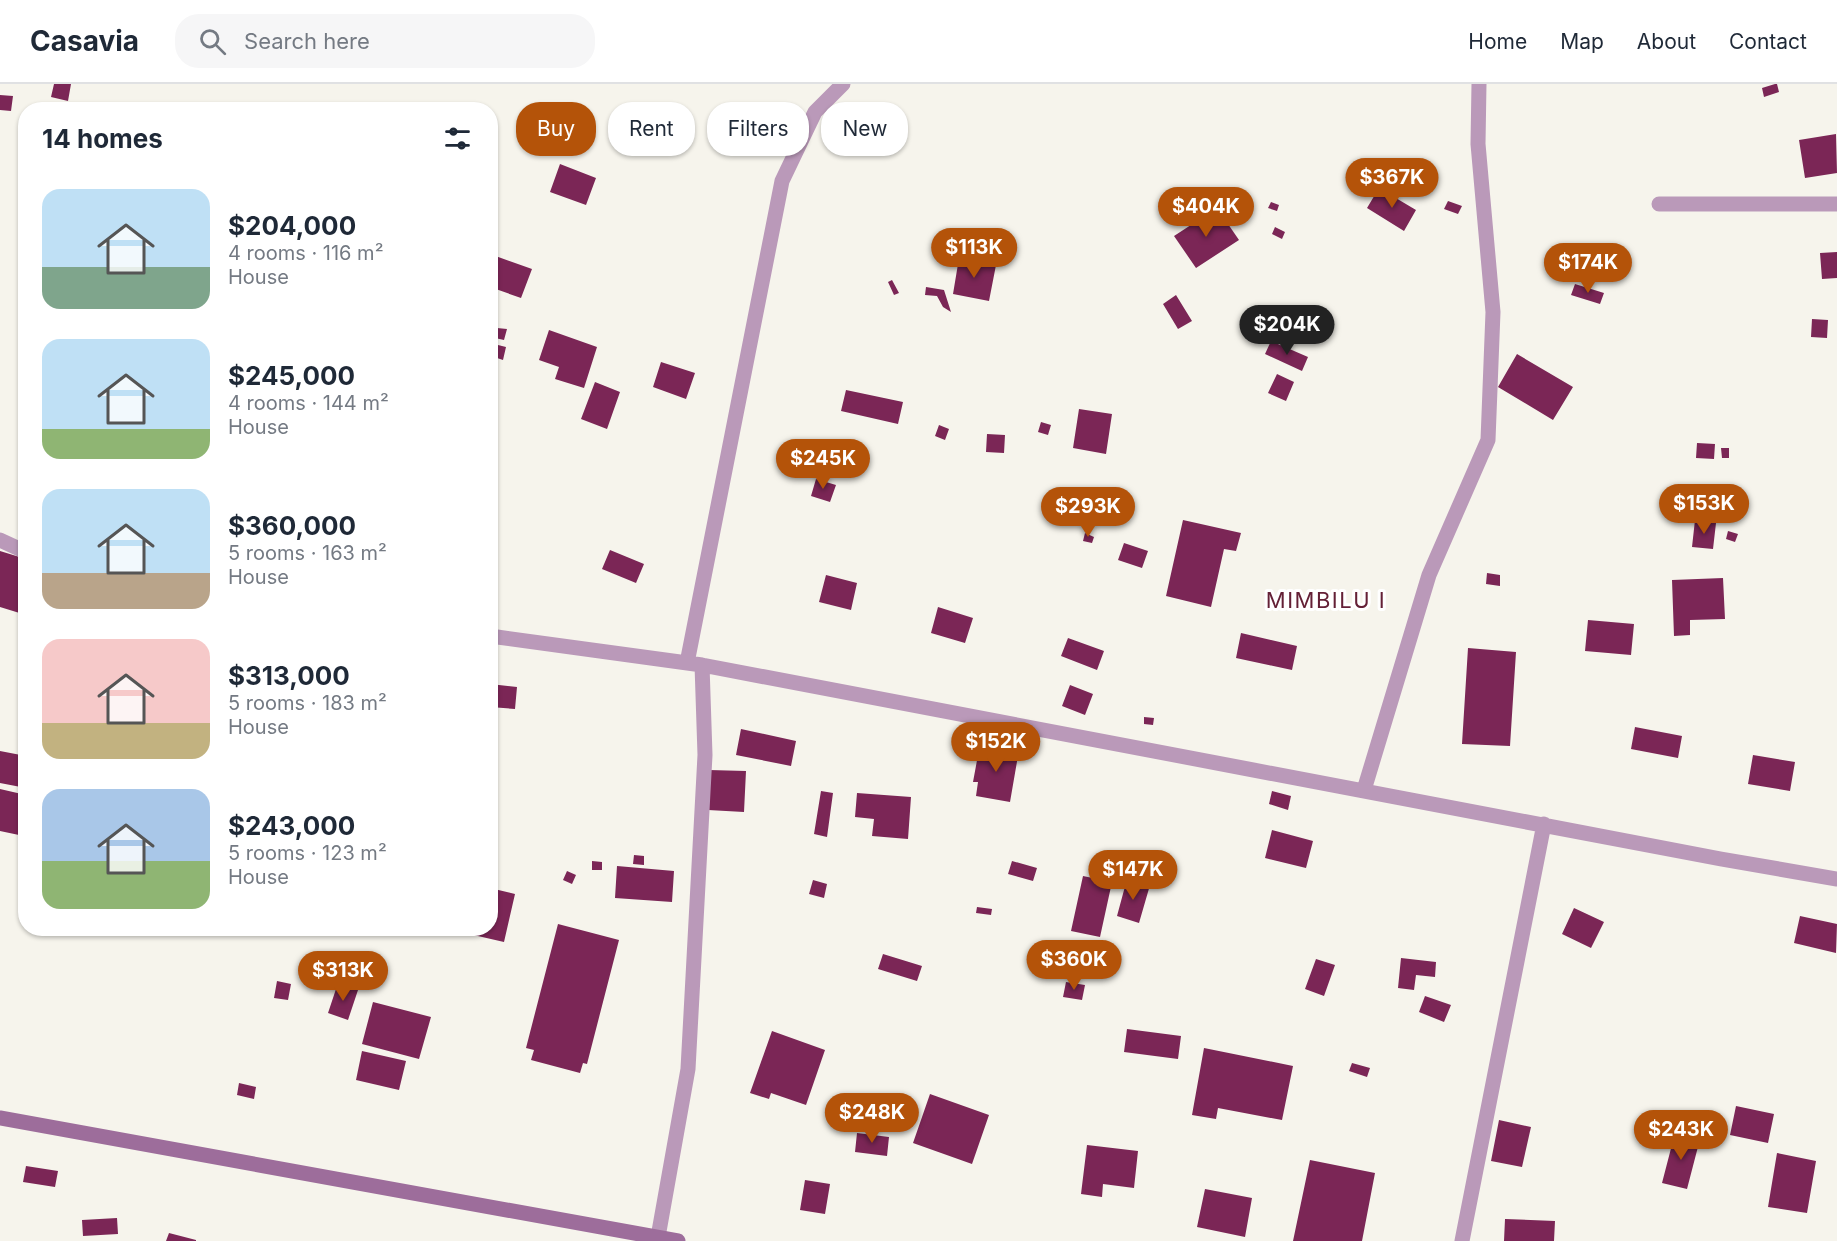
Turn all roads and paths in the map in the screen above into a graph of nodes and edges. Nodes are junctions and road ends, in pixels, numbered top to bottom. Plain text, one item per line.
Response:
1 (843, 84) edge
2 (1479, 84) edge
3 (1659, 204) dead end
4 (1837, 204) edge
5 (0, 540) edge
6 (18, 548) edge
7 (498, 637) edge
8 (687, 663) junction
9 (702, 665) junction
10 (1364, 790) junction
11 (1544, 824) junction
12 (1837, 879) edge
13 (0, 1118) edge
14 (658, 1237) junction
15 (678, 1241) edge
16 (1462, 1241) edge

1 - 8 street
2 - 10 street
3 - 4 street
5 - 6 street
7 - 8 street
8 - 9 street
9 - 10 street
9 - 14 street
10 - 11 street
11 - 12 street
11 - 16 street
13 - 14 main road
14 - 15 main road

